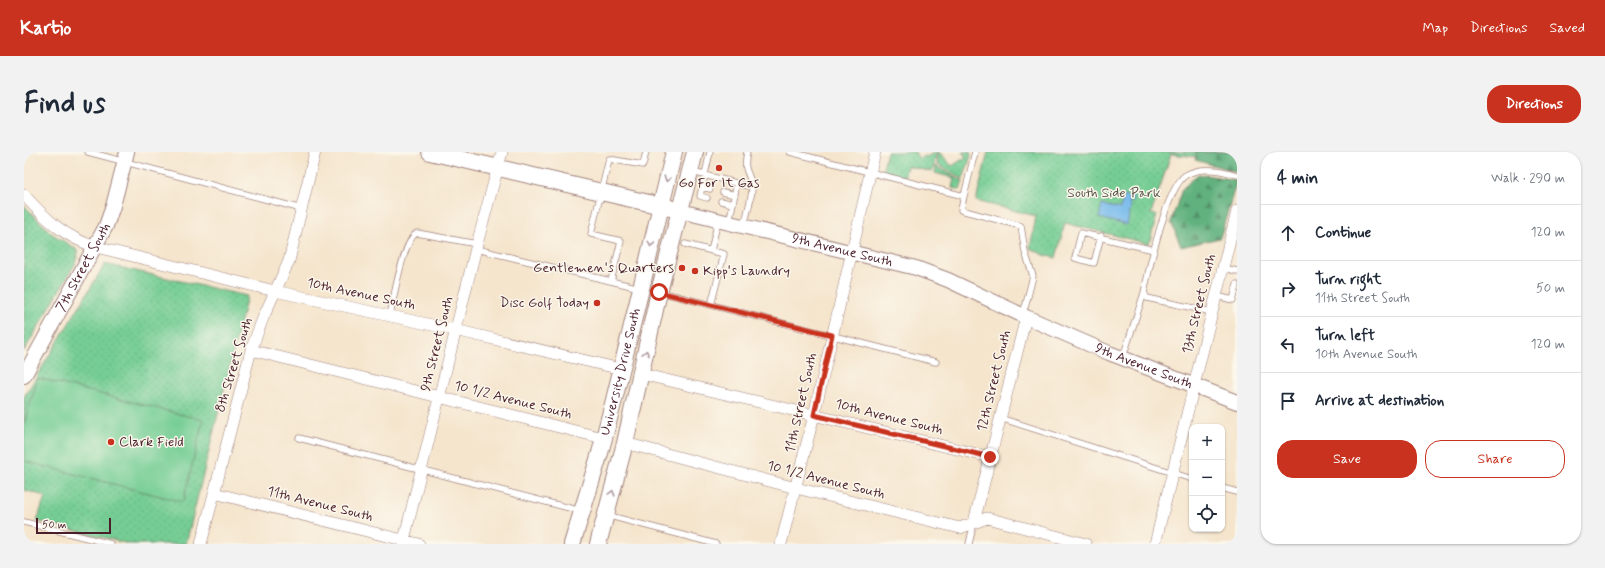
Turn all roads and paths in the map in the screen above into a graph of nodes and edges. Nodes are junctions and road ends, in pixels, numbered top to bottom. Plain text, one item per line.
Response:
1 (88, 152) edge
2 (315, 152) edge
3 (430, 152) edge
4 (502, 152) edge
5 (646, 152) edge
6 (674, 152) edge
7 (695, 152) edge
8 (710, 152) edge
9 (747, 152) edge
10 (790, 152) edge
11 (875, 152) edge
12 (975, 152) edge
13 (126, 156) edge
14 (498, 168) junction
15 (871, 172) junction
16 (697, 173) junction
17 (1237, 175) edge
18 (737, 183) junction
19 (702, 187) junction
20 (752, 187) junction
21 (710, 189) dead end
22 (723, 192) dead end
23 (601, 193) junction
24 (24, 195) edge
25 (735, 195) junction
26 (964, 196) junction
27 (708, 198) dead end
28 (721, 201) dead end
29 (733, 204) junction
30 (660, 206) junction
31 (302, 209) junction
32 (680, 211) junction
33 (1236, 216) edge
34 (723, 222) junction
35 (744, 227) junction
36 (1101, 236) junction
37 (685, 244) dead end
38 (96, 247) junction
39 (476, 247) junction
40 (1154, 250) junction
41 (710, 251) junction
42 (851, 253) junction
43 (1223, 268) junction
44 (1237, 271) edge
45 (611, 281) junction
46 (1237, 284) edge
47 (640, 288) junction
48 (275, 291) junction
49 (659, 292) junction
50 (1144, 293) junction
51 (1216, 296) junction
52 (711, 305) junction
53 (1212, 312) junction
54 (390, 316) junction
55 (1024, 316) junction
56 (456, 330) junction
57 (832, 335) junction
58 (251, 350) junction
59 (1123, 358) junction
60 (936, 362) dead end
61 (621, 369) junction
62 (641, 374) junction
63 (24, 376) edge
64 (1194, 385) junction
65 (439, 396) junction
66 (1237, 402) edge
67 (814, 415) junction
68 (1000, 418) junction
69 (299, 438) dead end
70 (603, 438) junction
71 (625, 443) junction
72 (990, 457) junction
73 (421, 469) junction
74 (1172, 473) junction
75 (1189, 478) edge
76 (796, 488) junction
77 (1225, 489) edge
78 (1237, 492) edge
79 (214, 493) junction
80 (582, 511) junction
81 (606, 515) junction
82 (24, 522) edge
83 (974, 522) junction
84 (403, 542) edge
85 (111, 544) edge
86 (202, 544) edge
87 (419, 544) edge
88 (572, 544) edge
89 (598, 544) edge
90 (716, 544) edge
91 (781, 544) edge
92 (969, 544) edge
93 (1086, 544) edge
94 (1155, 544) edge

1 - 13 lane
2 - 31 street, 8th Street South
3 - 14 main road, 9th Avenue South
4 - 14 street, 9th Street South
5 - 23 lane
6 -> 30 main road, University Drive South
7 - 16 main road, University Drive South
8 - 16 lane
9 - 20 lane
10 - 15 lane
11 - 15 street, 11th Street South
12 - 26 lane
13 - 31 lane
13 - 38 street, 7th Street South
14 - 23 main road, 9th Avenue South
14 - 39 street, 9th Street South
15 - 26 lane
15 - 42 street, 11th Street South
16 - 18 lane
16 - 19 lane
16 - 32 main road, University Drive South
17 - 40 lane
18 - 20 lane
18 - 25 lane
19 - 21 lane
19 - 27 lane
20 - 35 lane
22 - 25 lane
23 - 30 main road, 9th Avenue South
23 - 45 lane
24 - 38 street, 10th Avenue South
25 - 29 lane
26 - 55 lane
28 - 29 lane
29 - 34 lane
30 - 32 main road, 9th Avenue South
30 -> 47 main road, University Drive South
31 - 48 street, 8th Street South
32 - 34 street, 9th Avenue South
32 - 49 main road, University Drive South
33 - 43 street, 13th Street South
34 - 35 street, 9th Avenue South
34 - 41 lane
35 - 42 street, 9th Avenue South
36 - 36 lane
36 - 40 lane
37 - 41 lane
38 - 48 street, 10th Avenue South
38 - 63 street, 7th Street South
39 - 45 lane
39 - 54 lane
39 - 56 street, 9th Street South
40 - 50 lane
41 - 52 lane
42 - 55 street, 9th Avenue South
42 - 57 street, 11th Street South
43 - 44 lane
43 - 51 street, 13th Street South
45 - 47 lane
46 - 51 lane
47 - 61 main road, University Drive South
48 - 54 street, 10th Avenue South
48 - 58 street, 8th Street South
49 - 52 lane
62 -> 49 main road, University Drive South
50 - 53 lane
50 - 59 lane
51 - 53 street, 13th Street South
52 - 57 lane
53 - 64 street, 13th Street South
54 - 56 street, 10th Avenue South
55 - 59 street, 9th Avenue South
55 - 68 street, 12th Street South
56 - 61 street, 10th Avenue South
56 - 65 street, 9th Street South
57 - 60 lane
57 - 67 street, 11th Street South
58 - 65 street, 10 1/2 Avenue South
58 - 79 street, 8th Street South
59 - 64 street, 9th Avenue South
61 - 70 main road, University Drive South
62 - 67 street, 10th Avenue South
62 - 71 main road, University Drive South
64 - 66 street, 9th Avenue South
64 - 74 street, 13th Street South
65 - 70 street, 10 1/2 Avenue South
65 - 73 street, 9th Street South
67 - 72 street, 10th Avenue South
67 - 76 street, 11th Street South
68 - 72 street, 12th Street South
68 - 74 lane
69 - 73 lane
70 - 80 main road, University Drive South
71 - 76 street, 10 1/2 Avenue South
81 -> 71 main road, University Drive South
72 - 83 street, 12th Street South
73 - 80 lane
73 - 84 street, 9th Street South
74 - 75 lane
74 - 94 street, 13th Street South
76 - 83 street, 10 1/2 Avenue South
76 - 91 street, 11th Street South
77 - 78 lane
79 - 84 street, 11th Avenue South
79 - 86 street, 8th Street South
80 - 88 main road, University Drive South
81 - 89 main road, University Drive South
81 - 90 lane
82 - 85 lane
83 - 92 lane
83 - 93 street
84 - 87 street, 11th Avenue South

